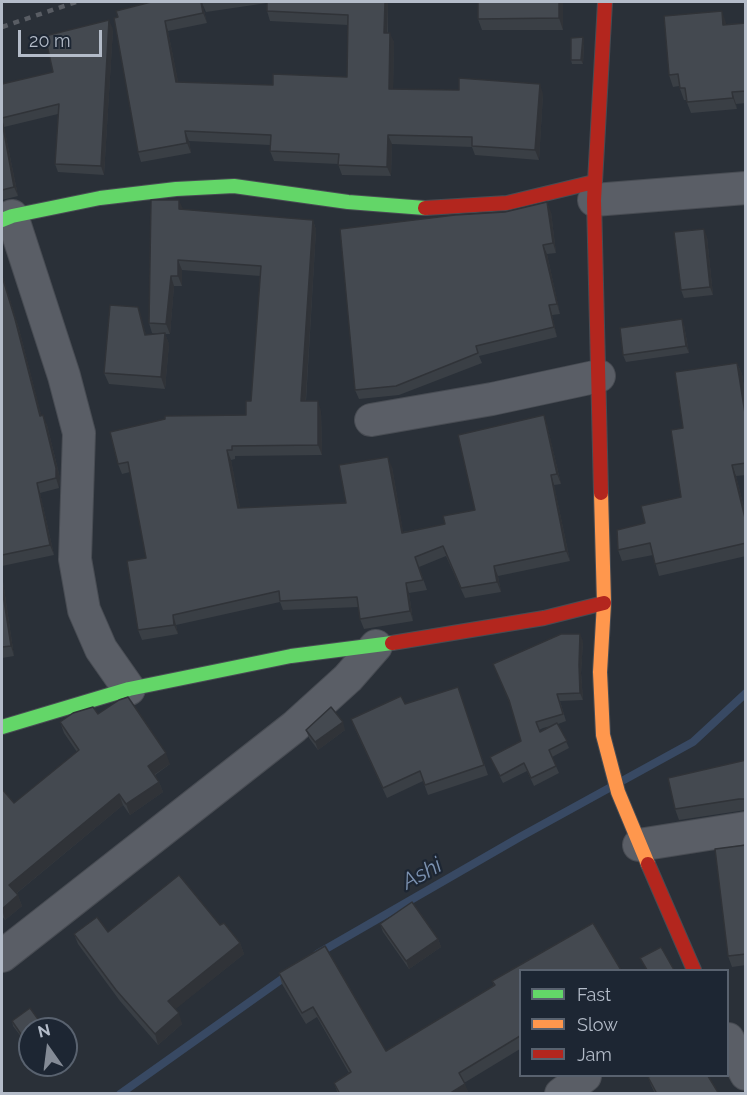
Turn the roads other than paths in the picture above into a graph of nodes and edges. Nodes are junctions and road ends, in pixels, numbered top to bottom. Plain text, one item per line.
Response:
1 (605, 2) edge
2 (746, 188) edge
3 (594, 191) junction
4 (7, 218) edge
5 (599, 376) junction
6 (371, 420) dead end
7 (604, 603) junction
8 (376, 646) junction
9 (129, 689) junction
10 (2, 727) edge
11 (746, 828) edge
12 (639, 844) junction
13 (2, 956) edge
14 (694, 969) edge
15 (729, 1041) edge
16 (746, 1074) edge
17 (584, 1077) edge
18 (561, 1094) edge

1 - 3 street
2 - 3 street
3 - 4 street
3 - 5 street
4 - 9 street
5 - 6 street
5 - 7 street
7 - 8 street
7 - 12 street
8 - 9 street
8 - 13 street
9 - 10 street
11 - 12 street
12 - 14 street
15 - 16 street
17 - 18 street

